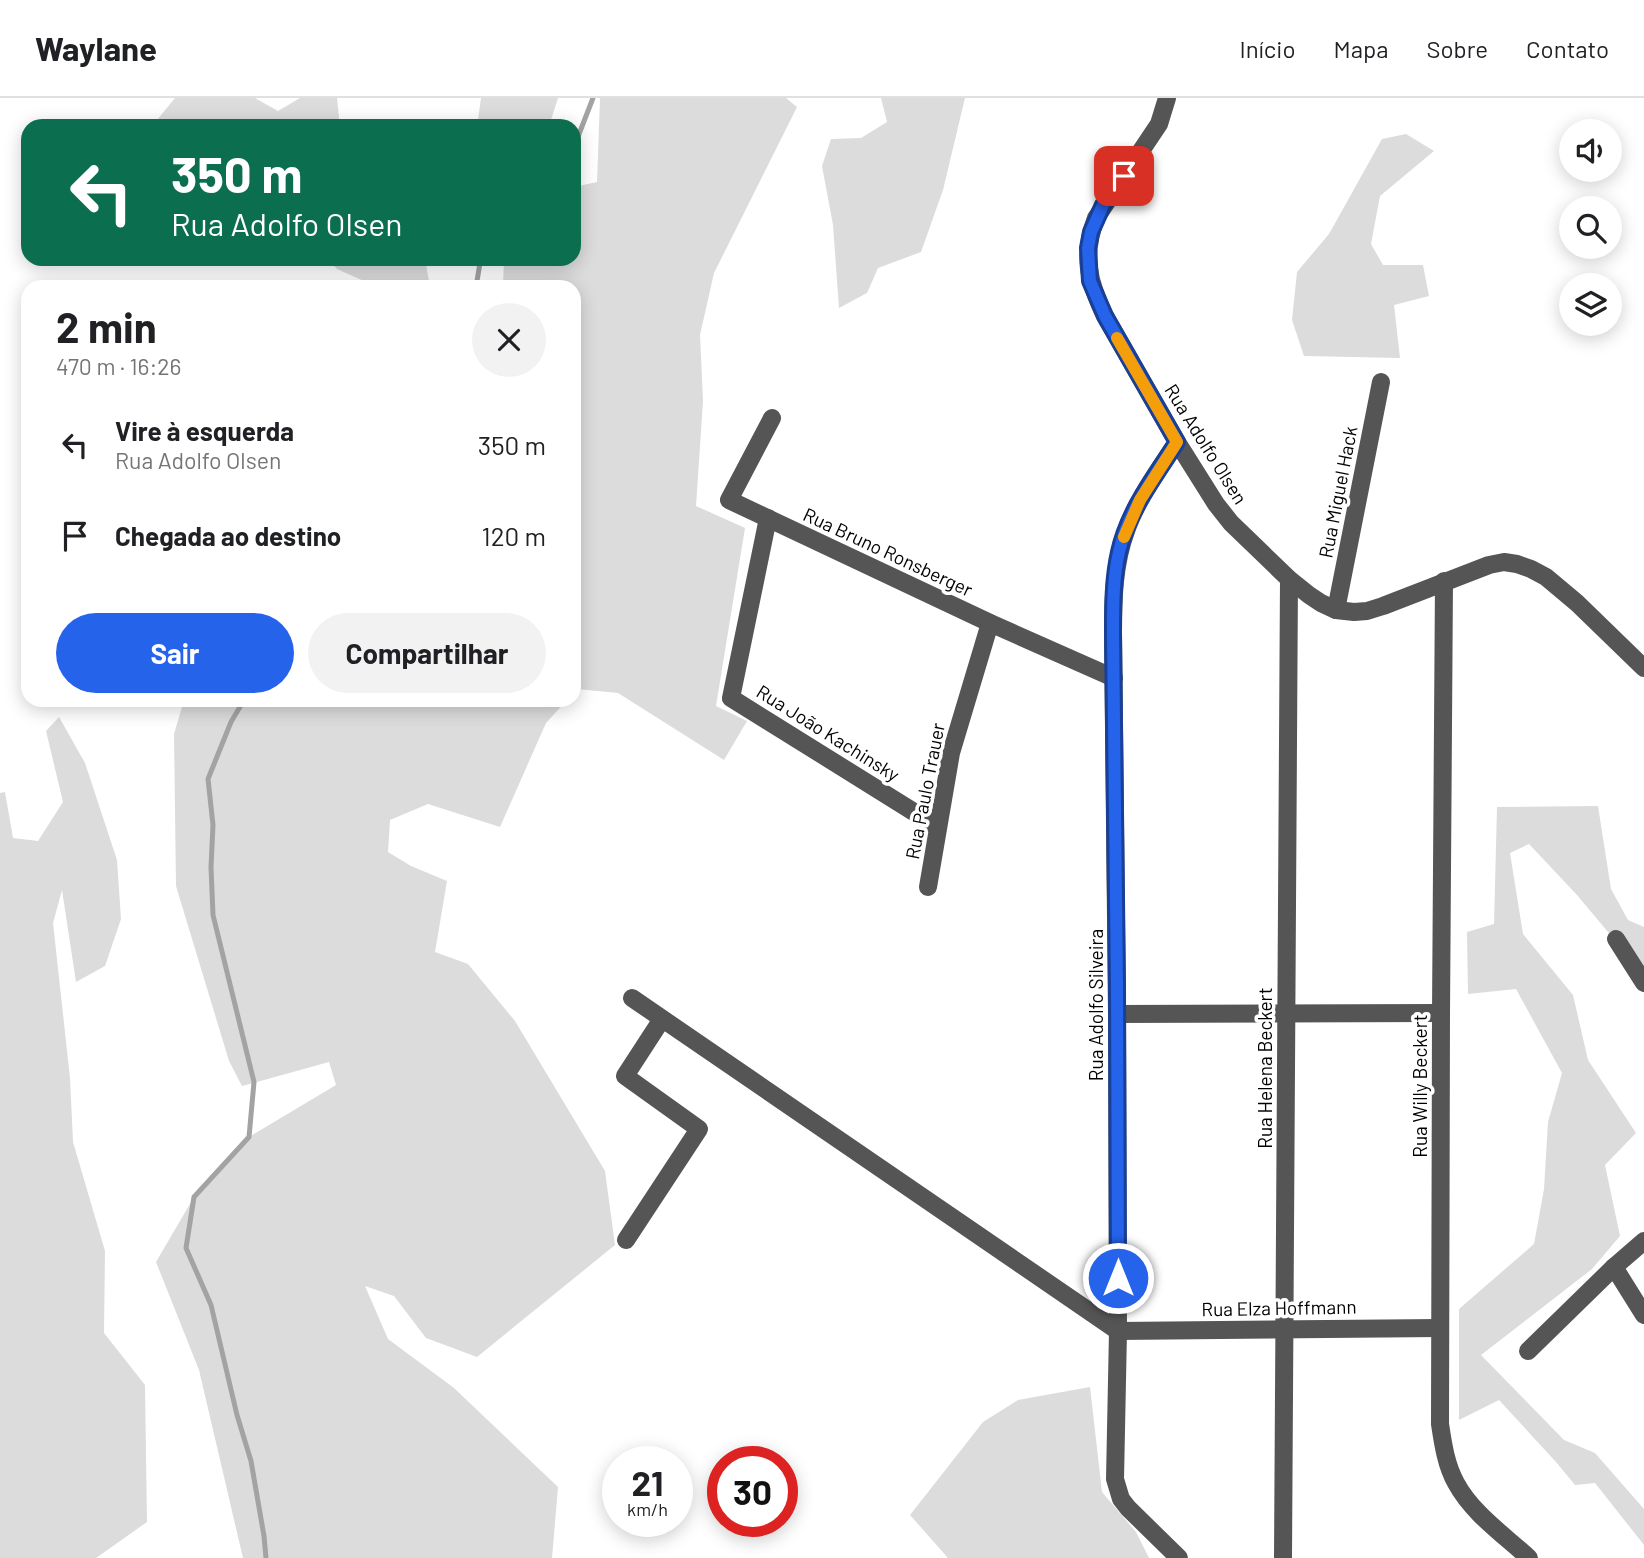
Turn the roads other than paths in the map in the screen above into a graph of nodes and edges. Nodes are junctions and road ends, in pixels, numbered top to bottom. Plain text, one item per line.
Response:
1 (1167, 98) edge
2 (1381, 382) dead end
3 (772, 418) dead end
4 (1177, 442) junction
5 (768, 518) junction
6 (1289, 579) junction
7 (1444, 581) junction
8 (1336, 610) junction
9 (990, 623) junction
10 (1644, 668) edge
11 (1114, 678) junction
12 (939, 827) junction
13 (928, 887) dead end
14 (1616, 939) dead end
15 (1644, 984) edge
16 (632, 998) dead end
17 (1441, 1013) junction
18 (1117, 1014) junction
19 (1287, 1014) junction
20 (662, 1019) junction
21 (626, 1240) dead end
22 (1644, 1241) edge
23 (1614, 1267) junction
24 (1644, 1315) edge
25 (1440, 1328) junction
26 (1285, 1329) junction
27 (1118, 1331) junction
28 (1528, 1351) dead end
29 (1179, 1558) edge
30 (1283, 1558) edge
31 (1529, 1558) edge

1 - 4 street, Rua Adolfo Olsen
2 - 8 street, Rua Miguel Hack
3 - 5 street, Rua Bruno Ronsberger
4 - 6 street, Rua Adolfo Olsen
4 - 11 street, Rua Adolfo Silveira
5 - 9 street, Rua Bruno Ronsberger
5 - 12 street, Rua João Kachinsky
6 - 8 street, Rua Adolfo Olsen
6 - 19 street, Rua Helena Beckert
7 - 8 street, Rua Adolfo Olsen
7 - 10 street, Rua Adolfo Olsen
7 - 17 street, Rua Willy Beckert
9 - 11 street, Rua Bruno Ronsberger
9 - 12 street, Rua Paulo Trauer
11 - 18 street, Rua Adolfo Silveira
12 - 13 street, Rua Paulo Trauer
14 - 15 street
16 - 20 street
17 - 19 street
17 - 25 street, Rua Willy Beckert
18 - 19 street
18 - 27 street, Rua Adolfo Silveira
19 - 26 street, Rua Helena Beckert
20 - 21 street
20 - 27 street
22 - 23 street
23 - 24 street
23 - 28 street
25 - 26 street, Rua Elza Hoffmann
25 - 31 street, Rua Willy Beckert
26 - 27 street, Rua Elza Hoffmann
26 - 30 street, Rua Helena Beckert
27 - 29 street, Rua Adolfo Silveira

